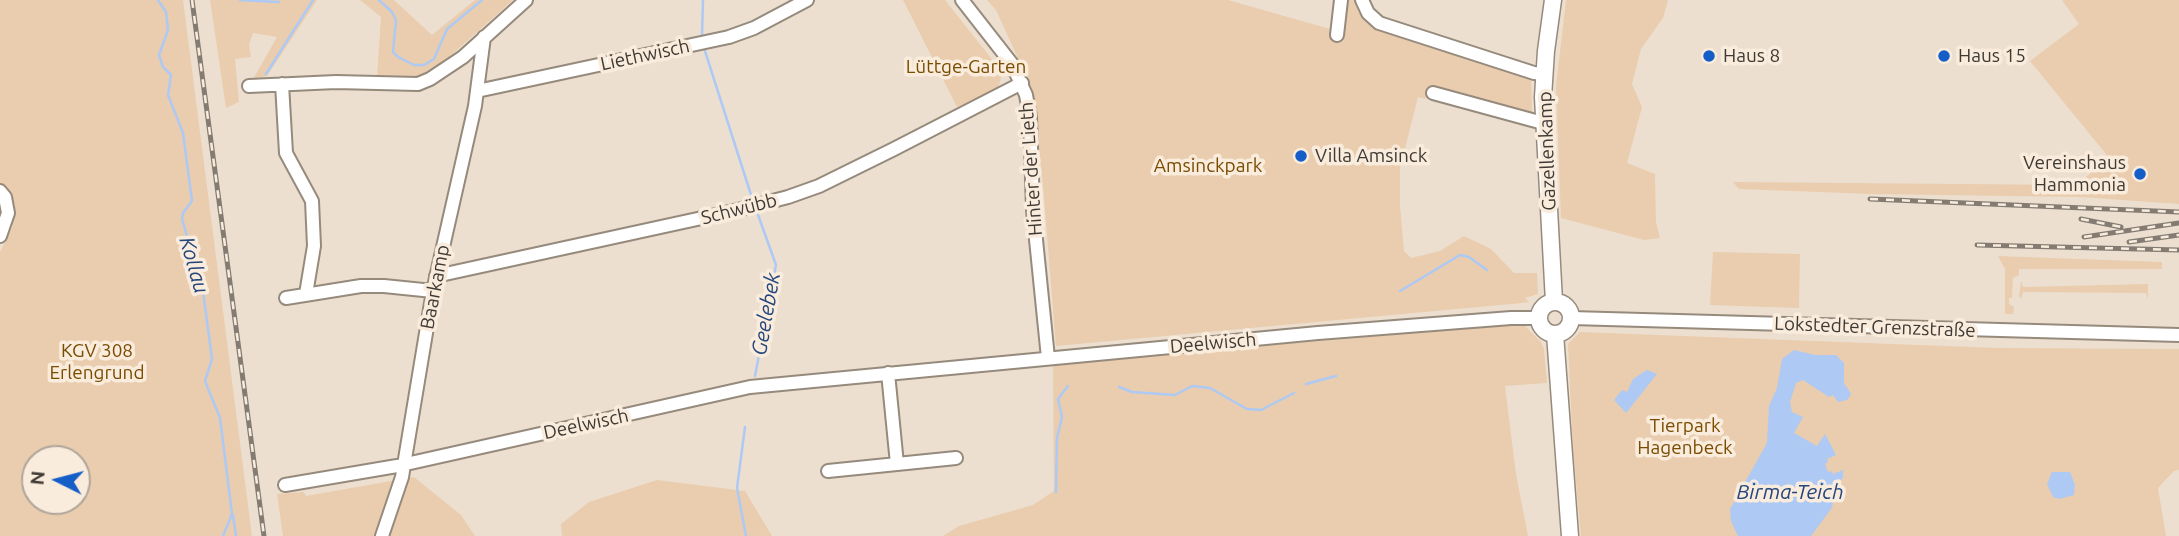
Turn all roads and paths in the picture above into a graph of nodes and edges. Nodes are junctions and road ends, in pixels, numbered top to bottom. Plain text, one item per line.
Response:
1 (526, 0) edge
2 (807, 0) edge
3 (962, 0) edge
4 (1339, 0) edge
5 (1362, 0) edge
6 (1553, 0) edge
7 (1337, 35) dead end
8 (484, 37) junction
9 (1544, 74) junction
10 (1022, 83) junction
11 (282, 84) junction
12 (249, 86) dead end
13 (477, 91) junction
14 (1433, 93) dead end
15 (1544, 123) junction
16 (0, 191) edge
17 (0, 236) edge
18 (436, 276) junction
19 (433, 291) junction
20 (306, 294) junction
21 (286, 298) dead end
22 (1554, 302) junction
23 (1539, 318) junction
24 (1571, 318) junction
25 (1555, 334) junction
26 (2179, 335) edge
27 (1048, 358) junction
28 (888, 373) junction
29 (956, 458) dead end
30 (405, 464) junction
31 (897, 464) junction
32 (828, 471) dead end
33 (285, 485) dead end
34 (382, 536) edge
35 (1570, 536) edge

1 - 8 street
2 - 13 street, Liethwisch
3 - 10 street, Hinter der Lieth
4 - 7 street
5 - 9 street
6 - 9 street, Gazellenkamp
8 - 11 street
8 - 13 street, Baarkamp
9 - 15 street, Gazellenkamp
10 - 18 street, Schwübb
10 - 27 street, Hinter der Lieth
11 - 12 street
11 - 20 street
13 - 18 street, Baarkamp
14 - 15 street
15 - 22 street, Gazellenkamp
16 - 17 street
18 - 19 street, Baarkamp
19 - 20 street
19 - 30 street, Baarkamp
20 - 21 street
22 - 23 street
22 - 24 street
23 - 25 street
23 - 27 street, Deelwisch
24 - 25 street
24 - 26 street, Lokstedter Grenzstraße
25 - 35 street
27 - 28 street, Deelwisch
28 - 30 street, Deelwisch
28 - 31 street
29 - 31 street
30 - 33 street, Deelwisch
30 - 34 street, Baarkamp
31 - 32 street

